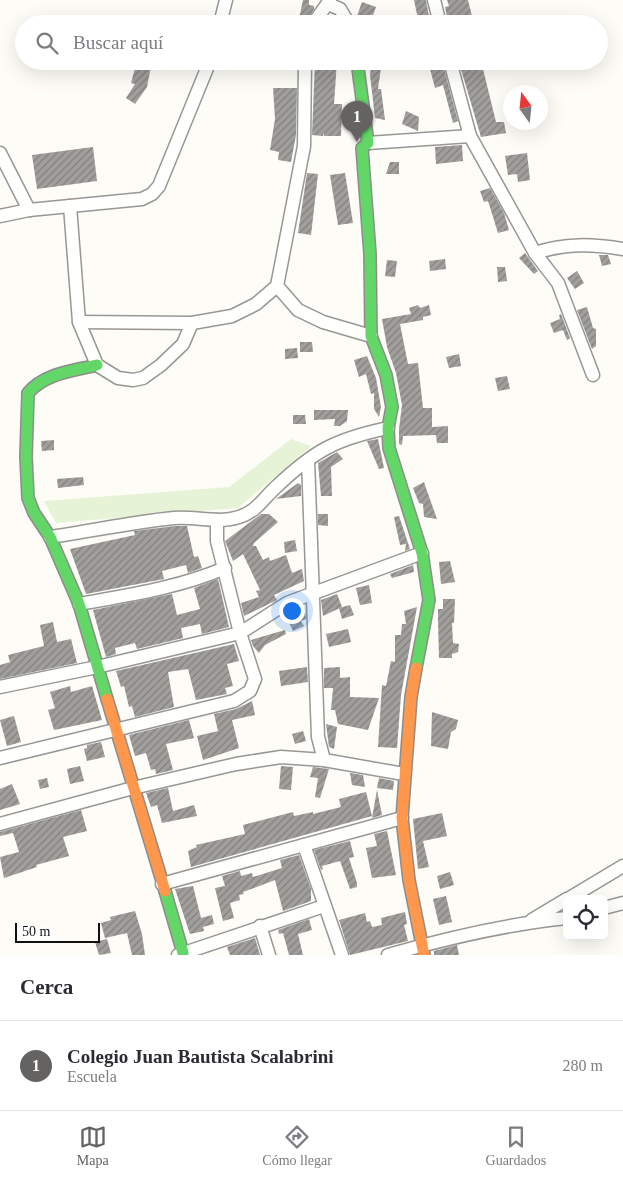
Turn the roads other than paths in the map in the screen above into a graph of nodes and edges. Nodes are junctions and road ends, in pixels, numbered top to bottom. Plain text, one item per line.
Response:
1 (226, 0) edge
2 (434, 0) edge
3 (329, 2) edge
4 (222, 15) edge
5 (320, 15) edge
6 (344, 15) edge
7 (438, 15) edge
8 (206, 70) edge
9 (305, 70) edge
10 (358, 70) edge
11 (452, 70) edge
12 (470, 136) junction
13 (368, 142) junction
14 (0, 153) edge
15 (70, 206) junction
16 (29, 210) junction
17 (0, 216) edge
18 (623, 248) edge
19 (535, 253) junction
20 (277, 286) junction
21 (78, 322) junction
22 (192, 323) junction
23 (371, 336) junction
24 (97, 365) junction
25 (593, 375) dead end
26 (388, 428) junction
27 (308, 460) junction
28 (216, 520) junction
29 (50, 537) junction
30 (422, 553) junction
31 (225, 568) junction
32 (311, 592) junction
33 (79, 604) junction
34 (240, 633) junction
35 (97, 667) junction
36 (0, 686) edge
37 (115, 729) junction
38 (0, 758) edge
39 (324, 760) junction
40 (404, 774) junction
41 (133, 788) junction
42 (402, 818) junction
43 (0, 824) edge
44 (304, 845) junction
45 (623, 866) edge
46 (162, 884) junction
47 (574, 895) edge
48 (563, 901) edge
49 (623, 903) edge
50 (324, 906) junction
51 (608, 907) edge
52 (563, 918) edge
53 (528, 922) junction
54 (260, 926) junction
55 (423, 950) edge
56 (181, 954) edge
57 (269, 955) edge
58 (342, 955) edge
59 (388, 955) edge

1 - 4 street
2 - 7 street
3 - 5 street
3 - 6 street
8 - 15 street
9 - 20 street
10 - 13 street
11 - 12 street
12 - 13 street
12 - 19 street
13 - 23 street
14 - 16 street
15 - 16 street
15 - 21 street
16 - 17 street
18 - 19 street
19 - 25 street
20 - 22 street
20 - 23 street
21 - 22 street
21 - 24 street
22 - 24 street
23 - 26 street
24 - 29 street
26 - 27 street
26 - 30 street
27 - 28 street
27 - 32 street
28 - 29 street
28 - 31 street
29 - 33 street
30 - 32 street
30 - 40 street
31 - 33 street
31 - 34 street
32 - 34 street
32 - 39 street
33 - 35 street
34 - 35 street
34 - 37 street
35 - 36 street
35 - 37 street
37 - 38 street
37 - 41 street
39 - 40 street
39 - 41 street
40 - 42 street
41 - 43 street
41 - 46 street
42 - 44 street
42 - 55 street
44 - 46 street
44 - 50 street
45 - 47 street
46 - 56 street
48 - 53 street
49 - 51 street
50 - 54 street
50 - 58 street
52 - 53 street
53 - 55 street
54 - 56 street
54 - 57 street
55 - 59 street

